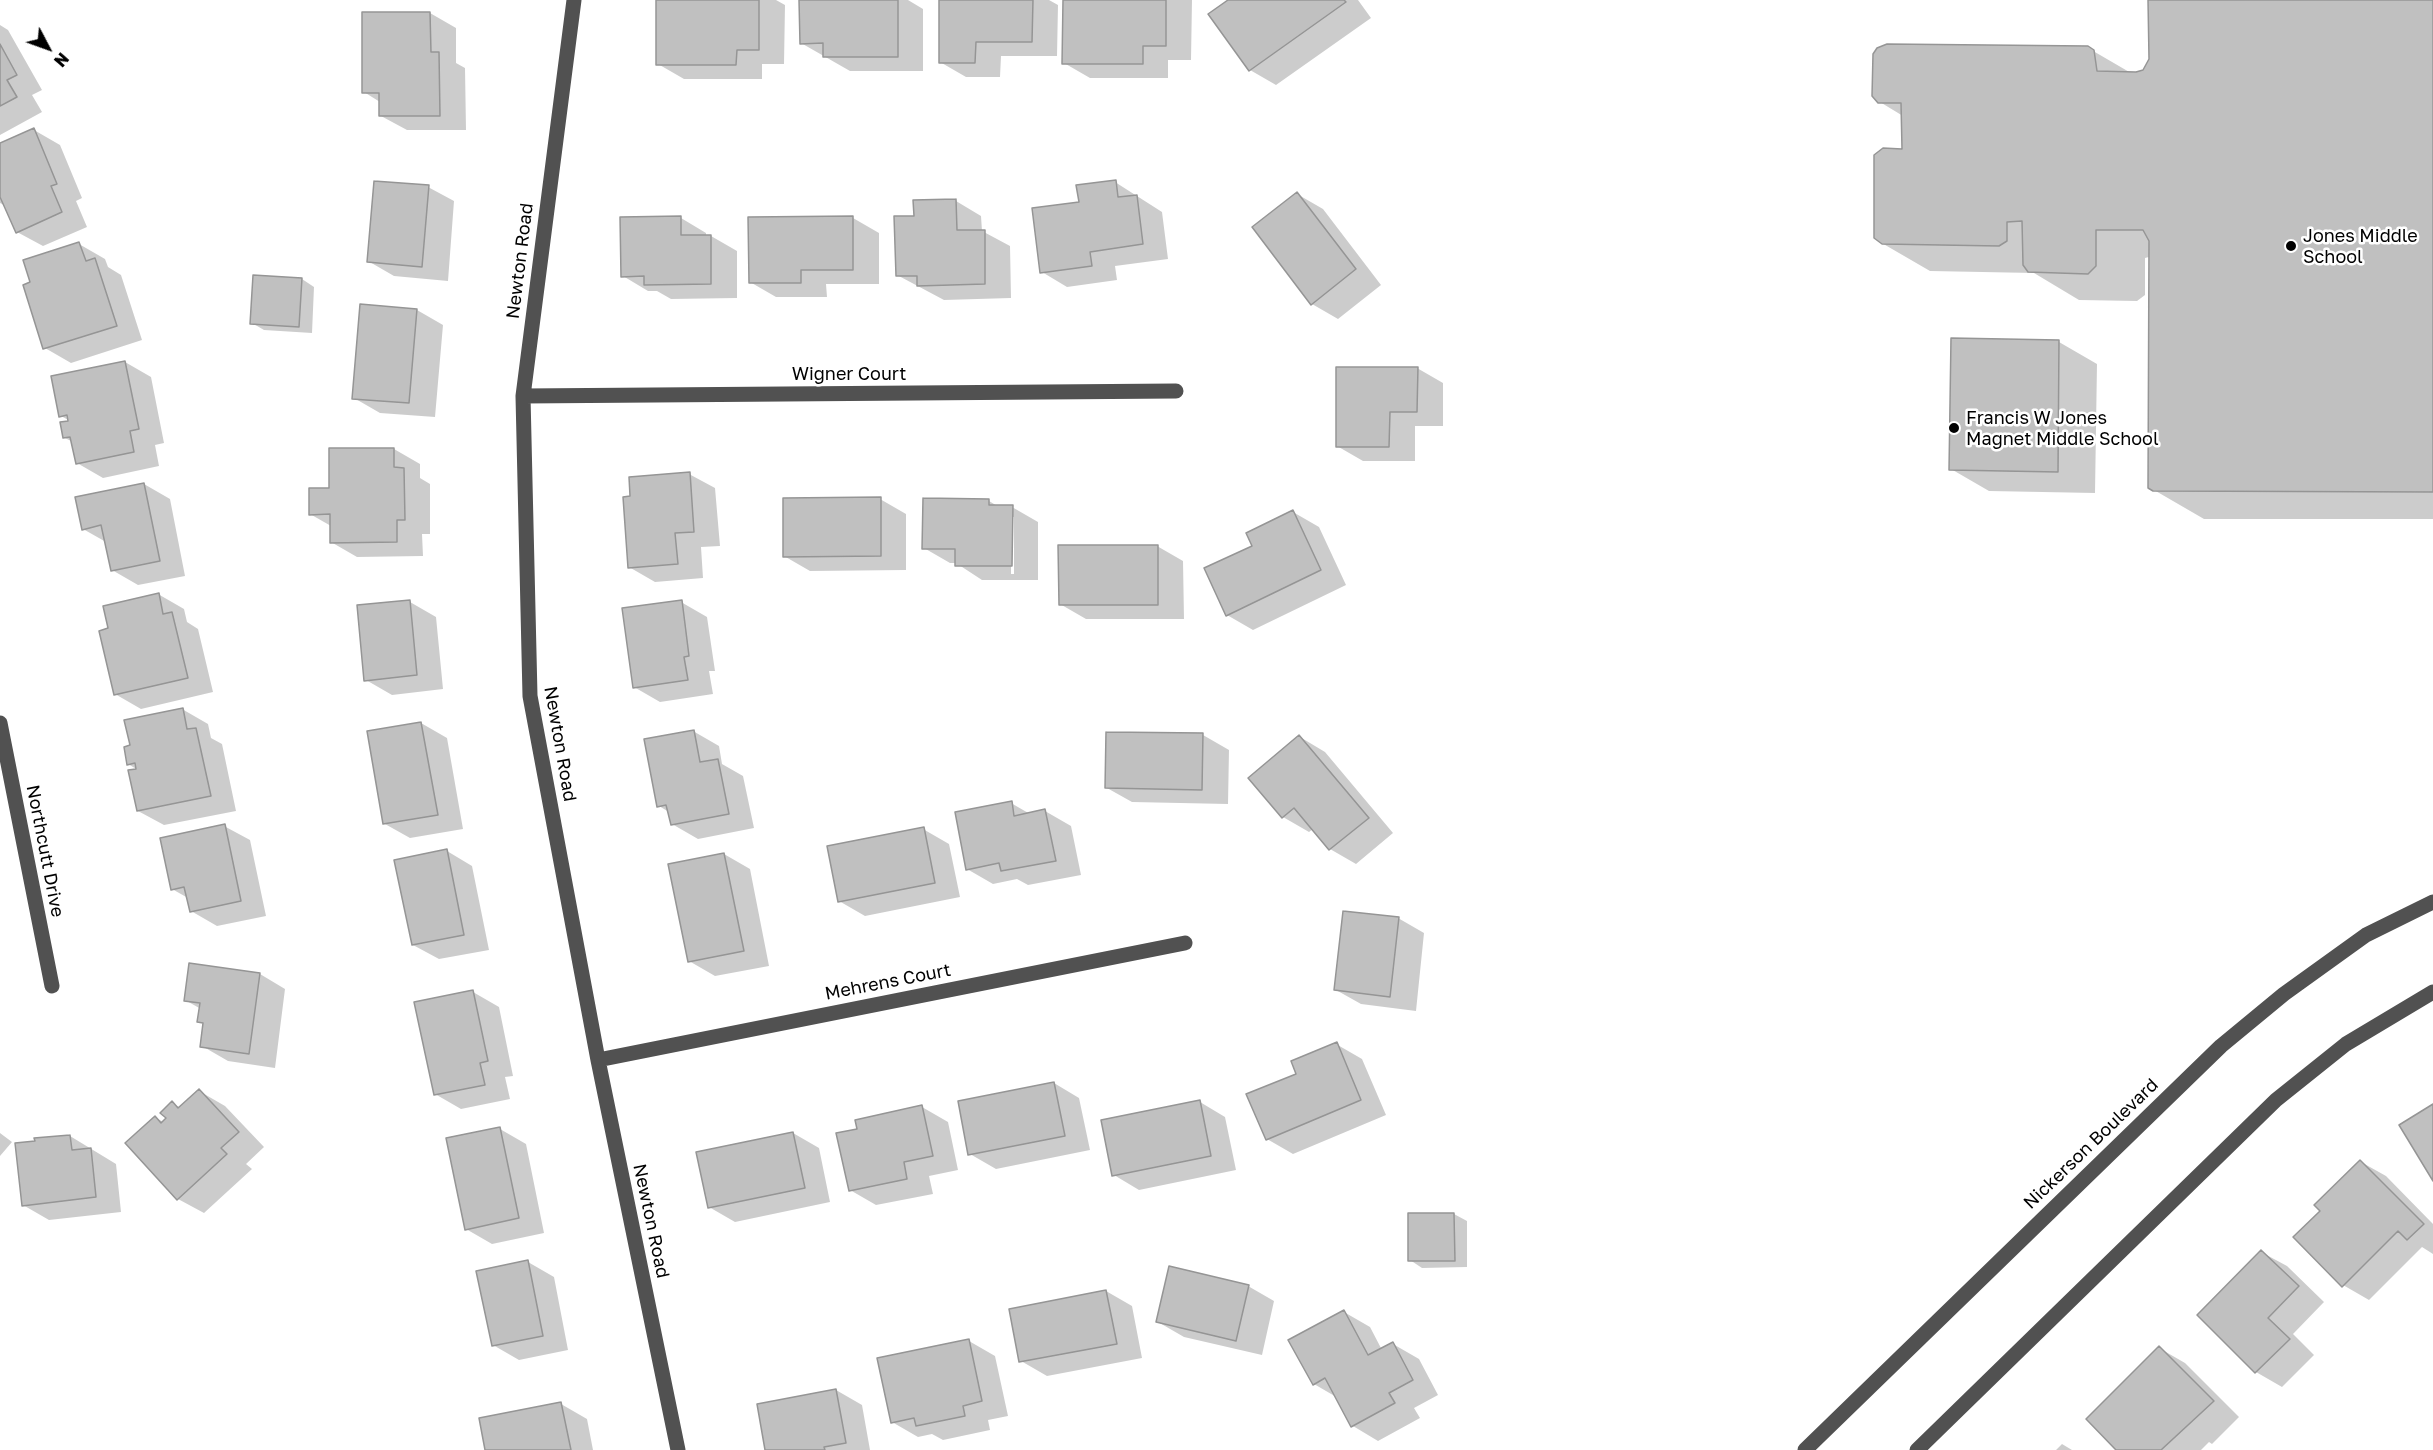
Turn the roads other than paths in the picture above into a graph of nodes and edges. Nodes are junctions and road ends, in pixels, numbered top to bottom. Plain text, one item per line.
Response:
1 (574, 0) edge
2 (1176, 391) dead end
3 (523, 396) junction
4 (0, 723) edge
5 (2433, 902) edge
6 (1185, 943) dead end
7 (52, 986) dead end
8 (2433, 992) edge
9 (598, 1060) junction
10 (678, 1450) edge
11 (1805, 1450) edge
12 (1917, 1450) edge

1 - 3 street, Newton Road
2 - 3 street, Wigner Court
3 - 9 street, Newton Road
4 - 7 street, Northcutt Drive
5 - 11 street, Nickerson Boulevard
6 - 9 street, Mehrens Court
8 - 12 street
9 - 10 street, Newton Road

